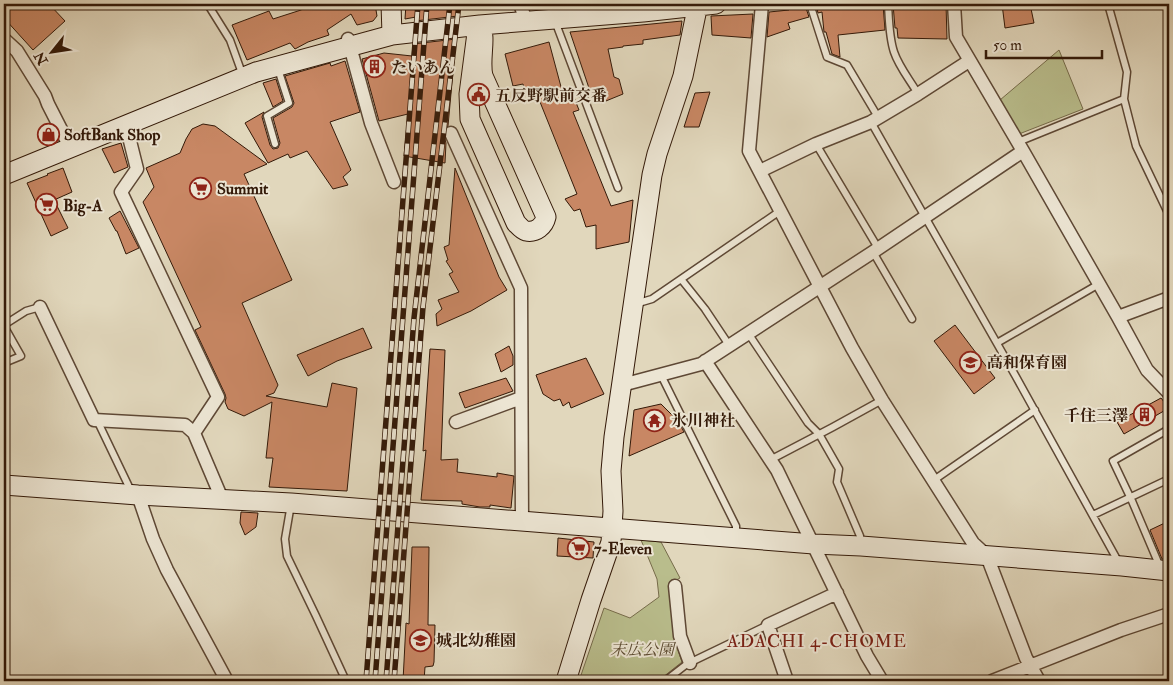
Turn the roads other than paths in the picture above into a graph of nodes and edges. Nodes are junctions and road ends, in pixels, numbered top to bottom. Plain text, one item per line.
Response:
1 (391, 4) edge
2 (520, 4) edge
3 (704, 4) edge
4 (762, 4) edge
5 (810, 4) edge
6 (888, 4) edge
7 (954, 4) edge
8 (1108, 4) edge
9 (210, 8) dead end
10 (642, 8) edge
11 (554, 20) junction
12 (526, 22) junction
13 (480, 25) junction
14 (392, 34) junction
15 (4, 39) edge
16 (350, 42) junction
17 (969, 61) junction
18 (276, 63) junction
19 (243, 78) junction
20 (918, 94) junction
21 (1124, 100) junction
22 (874, 119) junction
23 (126, 125) junction
24 (450, 134) dead end
25 (275, 144) dead end
26 (816, 144) junction
27 (1020, 146) junction
28 (71, 149) junction
29 (760, 171) junction
30 (4, 176) edge
31 (394, 182) dead end
32 (618, 188) dead end
33 (780, 211) junction
34 (1169, 215) edge
35 (926, 216) junction
36 (875, 250) junction
37 (681, 279) junction
38 (1099, 284) junction
39 (820, 287) junction
40 (1169, 298) edge
41 (634, 304) junction
42 (40, 307) joint
43 (1118, 317) junction
44 (912, 319) dead end
45 (4, 325) edge
46 (748, 333) junction
47 (997, 342) junction
48 (729, 345) junction
49 (705, 361) junction
50 (4, 363) edge
51 (661, 374) junction
52 (622, 386) junction
53 (1169, 393) edge
54 (521, 398) junction
55 (882, 400) junction
56 (1035, 410) junction
57 (97, 420) junction
58 (456, 422) dead end
59 (1169, 429) edge
60 (194, 433) junction
61 (819, 434) junction
62 (770, 460) junction
63 (1169, 479) edge
64 (934, 480) junction
65 (4, 484) edge
66 (135, 494) junction
67 (1130, 498) junction
68 (222, 499) junction
69 (291, 503) junction
70 (1093, 515) junction
71 (522, 522) junction
72 (612, 528) junction
73 (736, 538) junction
74 (814, 544) junction
75 (861, 546) junction
76 (986, 556) junction
77 (1122, 566) junction
78 (1166, 571) edge
79 (675, 586) dead end
80 (837, 593) junction
81 (1169, 614) edge
82 (768, 624) junction
83 (690, 662) junction
84 (1031, 667) junction
85 (228, 681) edge
86 (346, 681) edge
87 (566, 681) edge
88 (665, 681) edge
89 (787, 681) edge
90 (882, 681) edge
91 (992, 681) edge
92 (1039, 681) edge

1 - 14 street
2 - 12 street
3 - 10 street
3 - 41 street
4 - 29 street
5 - 22 lane
6 - 20 lane
7 - 17 street
8 - 21 lane
9 - 19 lane
10 - 11 street
11 - 12 street
11 - 32 lane
12 - 13 street
13 - 13 street
13 - 14 street
14 - 16 street
15 - 28 street
16 - 18 street
16 - 31 street
17 - 20 street
17 - 27 street
18 - 19 street
18 - 25 lane
19 - 23 street
20 - 22 street
21 - 27 lane
21 - 34 lane
22 - 26 street
22 - 35 lane
23 - 28 street
23 - 60 street
24 - 54 street
26 - 29 street
26 - 36 lane
27 - 35 street
27 - 38 street
28 - 30 street
29 - 33 street
33 - 37 lane
33 - 39 street
35 - 36 street
35 - 47 lane
36 - 39 street
36 - 44 lane
37 - 41 lane
37 - 48 lane
38 - 43 street
38 - 47 lane
39 - 46 street
39 - 55 street
40 - 43 street
41 - 52 street
42 - 45 lane
42 - 57 street
43 - 53 street
45 - 50 lane
46 - 48 street
46 - 61 lane
47 - 56 lane
48 - 49 street
49 - 51 street
49 - 62 street
51 - 52 street
51 - 73 lane
52 - 72 street
54 - 58 street
54 - 71 street
55 - 61 lane
55 - 64 street
56 - 64 lane
56 - 70 lane
57 - 60 street
57 - 66 lane
59 - 67 lane
60 - 68 street
61 - 62 lane
61 - 75 lane
62 - 74 street
63 - 67 lane
64 - 76 street
65 - 66 street
66 - 68 street
66 - 85 street
67 - 70 lane
67 - 78 lane
68 - 69 street
69 - 71 street
69 - 86 lane
70 - 77 lane
71 - 72 street
72 - 73 street
72 - 87 street
73 - 74 street
74 - 75 street
74 - 80 street
75 - 76 street
76 - 77 street
76 - 84 street
77 - 78 street
79 - 83 street
80 - 82 street
80 - 90 street
81 - 84 street
82 - 83 lane
82 - 89 street
83 - 88 lane
84 - 91 street
84 - 92 street

